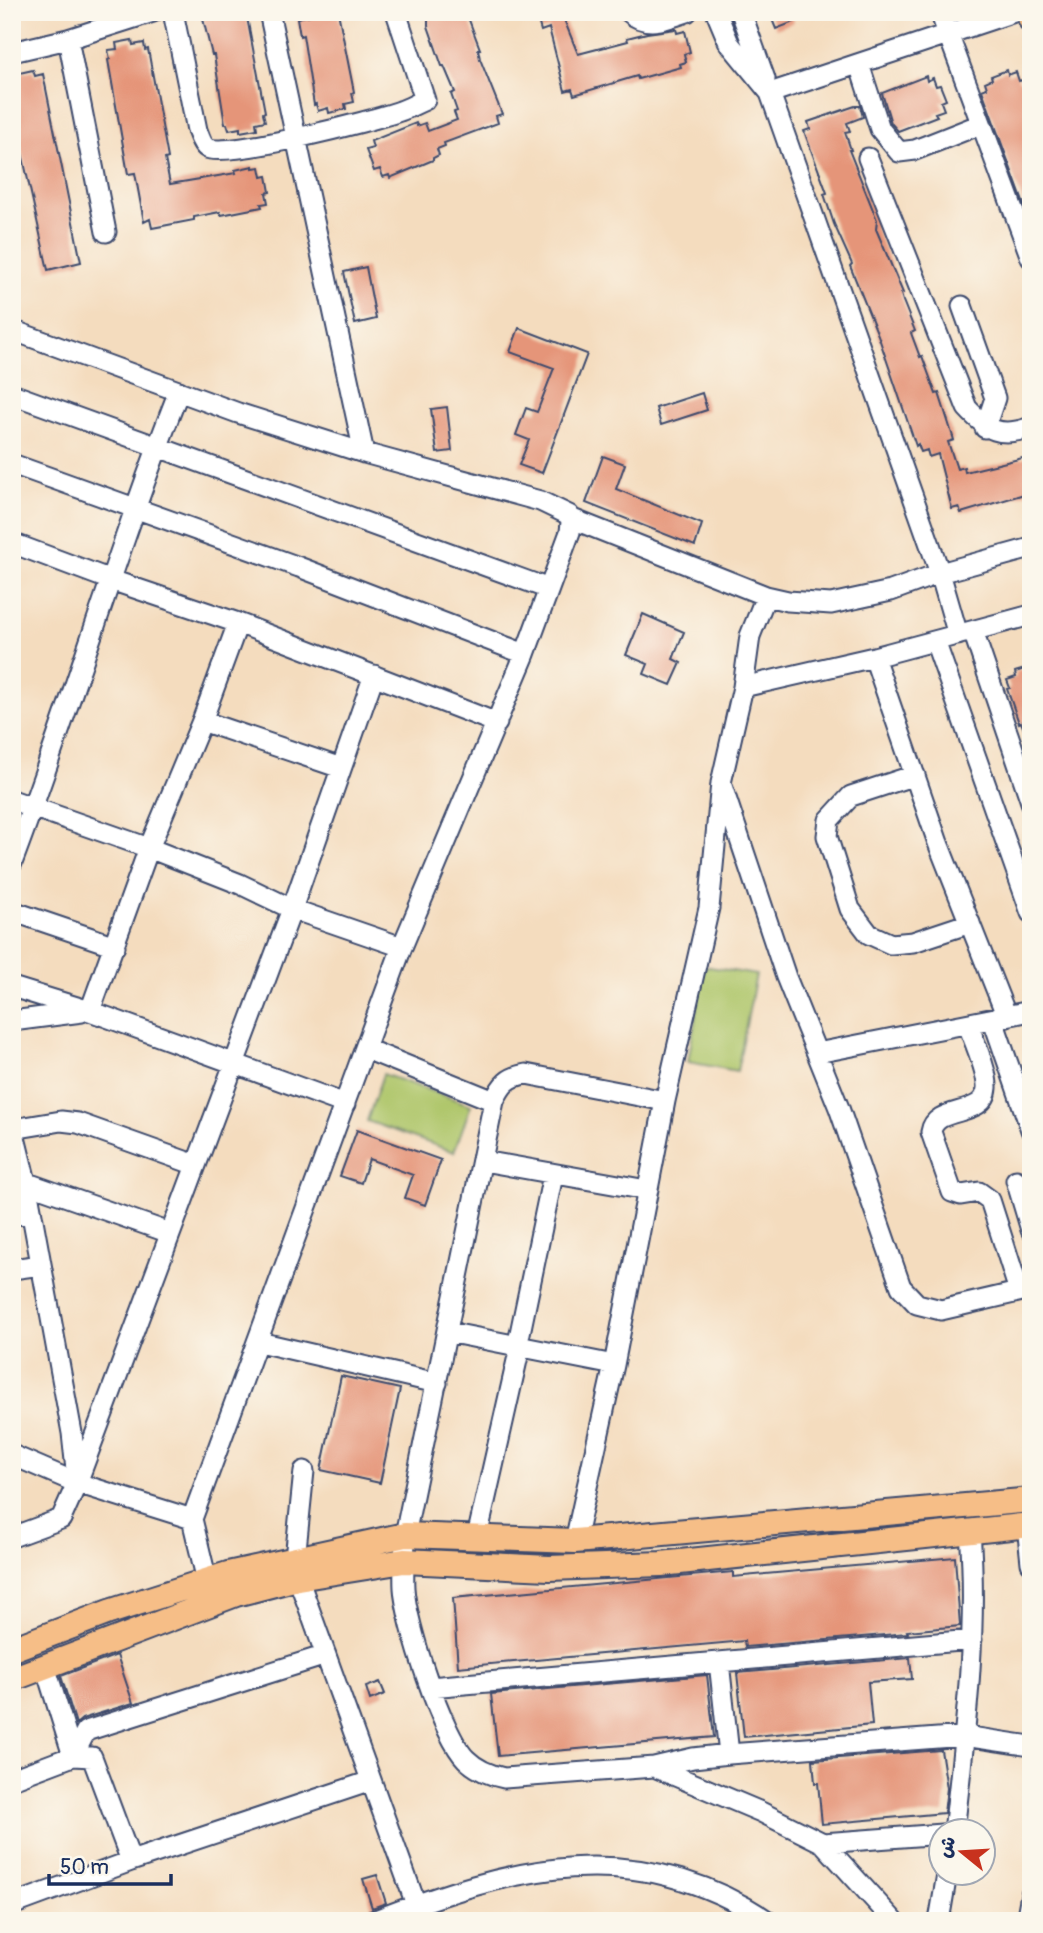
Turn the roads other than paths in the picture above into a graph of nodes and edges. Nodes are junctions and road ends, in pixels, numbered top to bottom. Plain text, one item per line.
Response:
1 (153, 12) edge
2 (173, 12) edge
3 (269, 12) edge
4 (396, 12) edge
5 (629, 12) edge
6 (687, 12) edge
7 (716, 12) edge
8 (741, 12) edge
9 (940, 12) edge
10 (1014, 12) edge
11 (1028, 12) edge
12 (1031, 20) edge
13 (947, 33) junction
14 (68, 39) junction
15 (12, 52) edge
16 (859, 64) junction
17 (770, 93) junction
18 (981, 124) junction
19 (296, 138) junction
20 (868, 158) dead end
21 (106, 232) dead end
22 (1031, 258) edge
23 (962, 306) dead end
24 (12, 330) edge
25 (179, 391) junction
26 (12, 394) edge
27 (1031, 427) edge
28 (985, 428) junction
29 (157, 447) junction
30 (364, 453) junction
31 (12, 464) edge
32 (135, 506) junction
33 (570, 518) junction
34 (12, 543) edge
35 (1031, 548) edge
36 (940, 573) junction
37 (111, 580) junction
38 (549, 589) junction
39 (766, 596) junction
40 (1031, 615) edge
41 (238, 623) junction
42 (966, 633) junction
43 (935, 641) junction
44 (525, 654) junction
45 (874, 657) junction
46 (374, 675) junction
47 (743, 687) junction
48 (202, 721) junction
49 (497, 723) junction
50 (341, 768) junction
51 (915, 775) junction
52 (721, 783) junction
53 (12, 800) edge
54 (1031, 802) edge
55 (34, 806) junction
56 (149, 848) junction
57 (12, 863) edge
58 (292, 909) junction
59 (12, 911) edge
60 (1031, 913) edge
61 (970, 923) junction
62 (115, 946) junction
63 (402, 947) junction
64 (12, 987) edge
65 (90, 1011) junction
66 (1031, 1012) edge
67 (1000, 1018) junction
68 (12, 1021) edge
69 (968, 1025) junction
70 (366, 1049) junction
71 (817, 1053) junction
72 (233, 1063) junction
73 (494, 1101) junction
74 (665, 1101) junction
75 (345, 1104) junction
76 (13, 1127) edge
77 (1031, 1130) edge
78 (483, 1161) junction
79 (196, 1165) junction
80 (553, 1175) junction
81 (19, 1180) edge
82 (1016, 1180) dead end
83 (647, 1191) junction
84 (21, 1214) edge
85 (1031, 1230) edge
86 (170, 1233) junction
87 (41, 1265) junction
88 (12, 1269) edge
89 (1025, 1290) edge
90 (447, 1332) junction
91 (258, 1342) junction
92 (520, 1347) junction
93 (614, 1366) junction
94 (437, 1383) junction
95 (12, 1455) edge
96 (304, 1471) dead end
97 (77, 1483) junction
98 (1031, 1500) edge
99 (192, 1519) junction
100 (1029, 1525) edge
101 (970, 1532) junction
102 (405, 1535) junction
103 (12, 1537) edge
104 (477, 1537) junction
105 (575, 1541) junction
106 (404, 1561) junction
107 (1031, 1563) edge
108 (297, 1569) junction
109 (207, 1581) junction
110 (972, 1640) junction
111 (12, 1649) edge
112 (326, 1655) junction
113 (719, 1662) junction
114 (45, 1666) junction
115 (12, 1679) edge
116 (430, 1687) junction
117 (964, 1736) junction
118 (1031, 1746) edge
119 (729, 1754) junction
120 (73, 1756) junction
121 (654, 1768) junction
122 (12, 1779) edge
123 (371, 1781) junction
124 (955, 1818) edge
125 (928, 1835) edge
126 (823, 1843) junction
127 (131, 1861) junction
128 (945, 1888) edge
129 (1031, 1894) edge
130 (12, 1905) edge
131 (419, 1912) edge
132 (373, 1921) edge
133 (768, 1921) edge
134 (894, 1921) edge
135 (939, 1921) edge
136 (1026, 1921) edge

1 - 14 street
2 - 19 street
3 - 19 street
4 - 19 street
5 - 6 street
7 - 17 street
8 - 17 street
9 - 13 street
10 - 13 street
11 - 12 main road
13 - 16 street
13 - 18 street
14 - 15 street
14 - 21 street
16 - 17 street
16 - 18 street
17 - 36 street
18 - 22 street
19 - 30 street
20 - 28 street
23 - 28 street
24 - 25 street
25 - 29 street
25 - 30 street
26 - 29 street
27 - 28 street
29 - 32 street
29 - 38 street
30 - 33 street
31 - 32 street
32 - 37 street
32 - 44 street
33 - 38 street
33 - 39 street
34 - 37 street
35 - 36 street
36 - 39 street
36 - 42 street
37 - 41 street
37 - 55 street
38 - 44 street
39 - 47 street
40 - 42 street
41 - 46 street
41 - 48 street
42 - 43 street
42 - 54 street
43 - 45 street
43 - 60 street
44 - 49 street
45 - 47 street
45 - 51 street
46 - 49 street
46 - 50 street
47 - 52 street
48 - 50 street
48 - 56 street
49 - 63 street
50 - 58 street
51 - 61 street
51 - 61 street
52 - 71 street
52 - 74 street
53 - 55 street
55 - 56 street
55 - 57 street
56 - 58 street
56 - 62 street
58 - 63 street
58 - 72 street
59 - 62 street
61 - 67 street
62 - 65 street
63 - 70 street
64 - 65 street
65 - 68 street
65 - 72 street
66 - 67 street
67 - 69 street
67 - 77 street
69 - 71 street
69 - 89 street
70 - 73 street
70 - 75 street
71 - 89 street
72 - 75 street
72 - 79 street
73 - 74 street
73 - 78 street
74 - 83 street
75 - 91 street
76 - 79 street
76 - 81 street
78 - 80 street
78 - 90 street
79 - 86 street
80 - 83 street
80 - 92 street
81 - 84 street
81 - 86 street
82 - 85 street
83 - 93 street
84 - 87 street
86 - 97 street
87 - 88 street
87 - 97 street
90 - 92 street
90 - 94 street
91 - 94 street
91 - 99 street
92 - 93 street
92 - 104 street
93 - 105 street
94 - 102 street
95 - 97 street
96 - 108 street
97 - 99 street
97 - 103 street
98 - 105 main road
99 - 109 street
100 - 101 main road
100 - 107 street
101 - 106 main road
101 - 110 street
102 - 104 main road
102 - 106 street
102 - 108 main road
104 - 105 main road
106 - 108 main road
106 - 116 street
108 - 109 main road
108 - 112 street
108 - 114 main road
109 - 111 main road
110 - 113 street
110 - 117 street
112 - 120 street
112 - 123 street
113 - 116 street
113 - 119 street
114 - 115 main road
114 - 120 street
116 - 121 street
117 - 118 street
117 - 119 street
117 - 124 street
119 - 121 street
120 - 122 street
120 - 127 street
121 - 126 street
123 - 127 street
123 - 131 street
125 - 126 street
126 - 134 street
127 - 130 street
128 - 135 street
129 - 136 street
131 - 132 street
131 - 133 street

